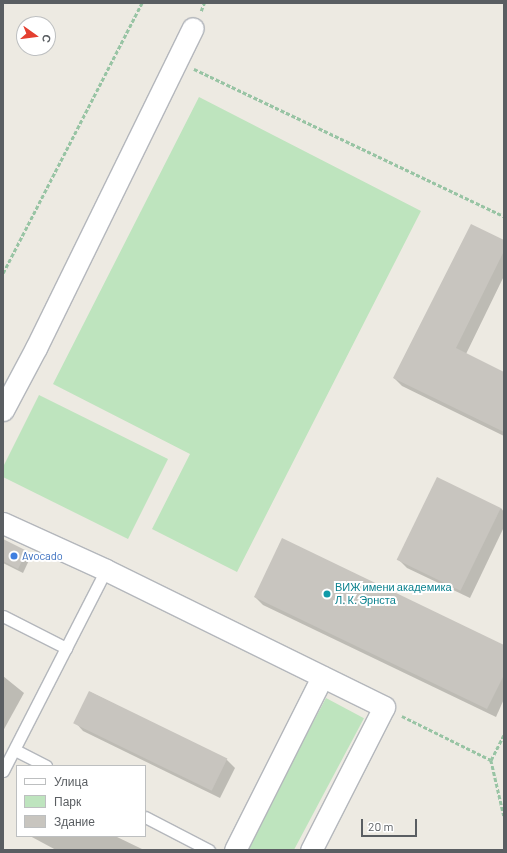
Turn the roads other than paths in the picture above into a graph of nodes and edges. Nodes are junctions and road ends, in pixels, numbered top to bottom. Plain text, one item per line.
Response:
1 (193, 28) dead end
2 (3, 410) edge
3 (3, 523) edge
4 (106, 570) junction
5 (3, 616) edge
6 (66, 648) junction
7 (322, 677) junction
8 (14, 750) junction
9 (44, 765) edge
10 (3, 771) edge
11 (146, 818) edge
12 (209, 850) edge
13 (234, 850) edge
14 (311, 850) edge

1 - 2 street
3 - 4 street
4 - 6 lane
4 - 7 street
5 - 6 lane
6 - 8 lane
7 - 13 street
7 - 14 street
8 - 9 lane
8 - 10 lane
11 - 12 lane

